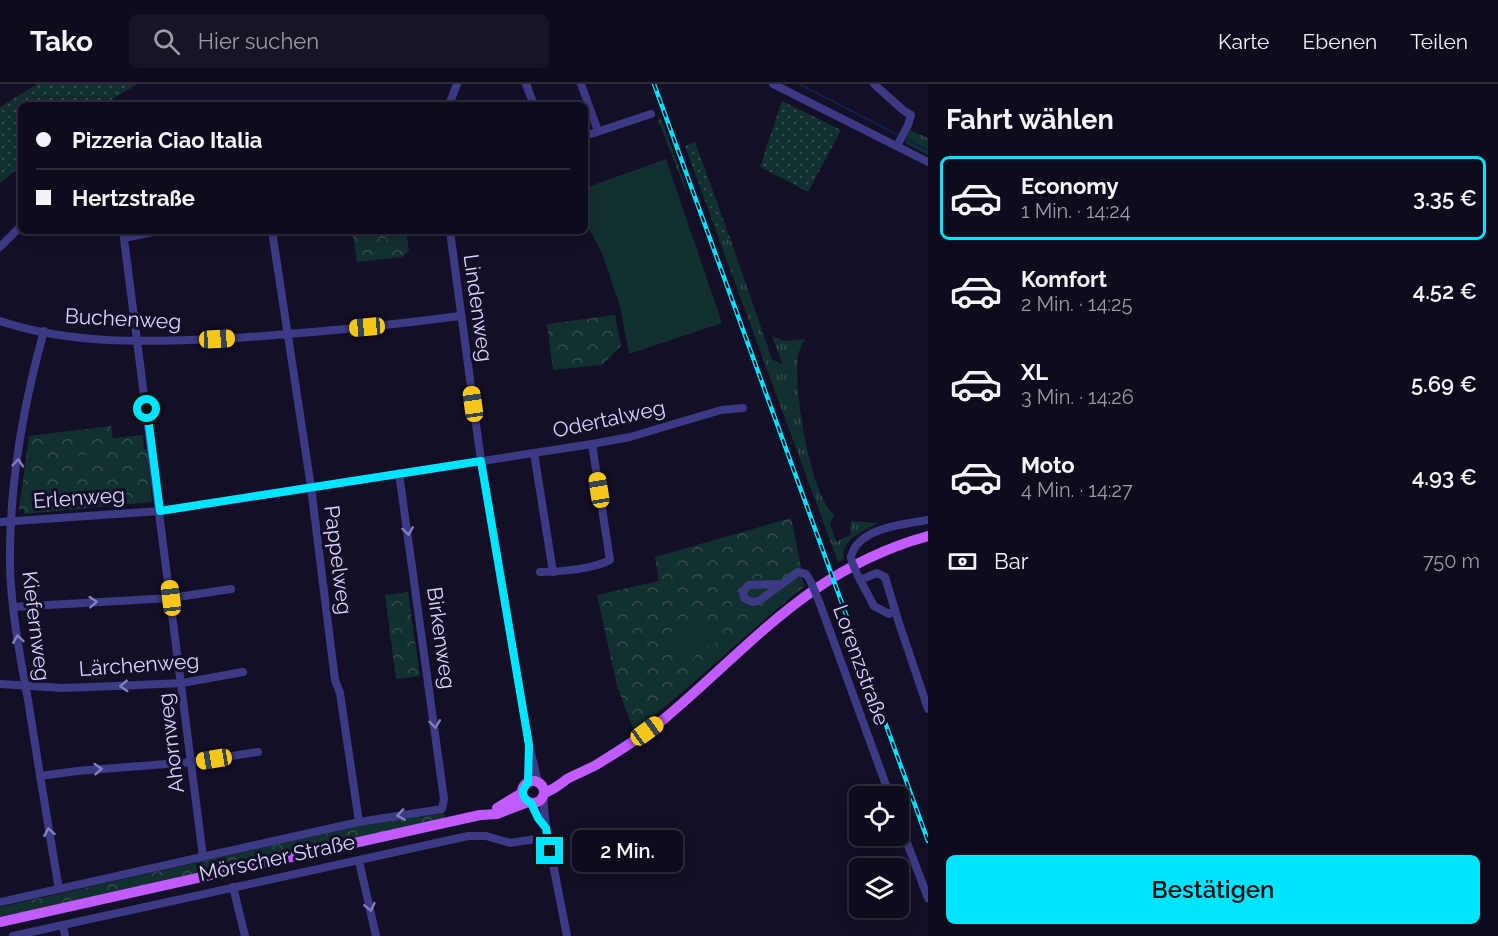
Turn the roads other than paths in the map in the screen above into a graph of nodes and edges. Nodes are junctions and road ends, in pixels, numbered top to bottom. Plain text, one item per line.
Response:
1 (457, 84) edge
2 (526, 84) edge
3 (581, 84) edge
4 (773, 84) edge
5 (874, 84) edge
6 (450, 102) edge
7 (533, 102) edge
8 (587, 102) edge
9 (588, 104) edge
10 (651, 114) dead end
11 (598, 132) junction
12 (588, 135) edge
13 (898, 143) junction
14 (928, 162) edge
15 (18, 229) edge
16 (124, 234) edge
17 (272, 234) edge
18 (450, 234) edge
19 (0, 248) edge
20 (460, 316) junction
21 (0, 321) edge
22 (44, 331) junction
23 (288, 334) junction
24 (138, 341) junction
25 (743, 408) dead end
26 (592, 444) junction
27 (534, 453) junction
28 (481, 461) junction
29 (399, 473) junction
30 (311, 488) junction
31 (160, 511) junction
32 (928, 520) edge
33 (12, 521) junction
34 (0, 522) edge
35 (928, 536) edge
36 (540, 572) dead end
37 (553, 572) junction
38 (859, 578) junction
39 (780, 584) dead end
40 (231, 589) dead end
41 (171, 598) junction
42 (14, 607) junction
43 (895, 610) junction
44 (243, 672) dead end
45 (182, 683) junction
46 (0, 684) edge
47 (25, 686) junction
48 (928, 709) edge
49 (258, 752) dead end
50 (192, 762) junction
51 (40, 776) junction
52 (886, 786) edge
53 (539, 788) junction
54 (527, 799) junction
55 (442, 809) joint
56 (359, 822) junction
57 (547, 833) junction
58 (908, 846) edge
59 (203, 857) junction
60 (359, 861) junction
61 (234, 887) junction
62 (59, 889) junction
63 (928, 898) edge
64 (0, 902) edge
65 (0, 922) edge
66 (63, 925) junction
67 (13, 936) edge
68 (65, 936) edge
69 (245, 936) edge
70 (376, 936) edge
71 (567, 936) edge

1 - 6 street
2 - 7 street
3 - 8 street
4 - 13 street
5 - 13 street
9 - 11 street
10 - 11 street
11 - 12 street
13 - 14 street
15 - 19 street
16 - 24 street, Ahornweg
17 - 23 street, Pappelweg
18 - 20 street, Lindenweg
20 - 23 street, Buchenweg
20 - 28 street, Lindenweg
21 - 22 street, Buchenweg
22 - 24 street, Buchenweg
33 -> 22 street, Kiefernweg
23 - 24 street, Buchenweg
23 - 30 street, Pappelweg
24 - 31 street, Ahornweg
25 - 26 street, Odertalweg
26 - 27 street, Odertalweg
26 - 37 street
27 - 28 street, Odertalweg
27 - 37 street
28 - 29 street, Erlenweg
28 - 53 street, Lindenweg
29 - 30 street, Erlenweg
29 -> 55 street, Birkenweg
30 - 31 street, Erlenweg
30 - 56 street, Pappelweg
31 - 33 street, Erlenweg
31 - 41 street, Ahornweg
32 - 38 street, bridge
33 - 34 street, Erlenweg
33 - 42 street, Kiefernweg
35 - 53 main road
36 - 37 street
38 - 43 street
38 - 43 street
39 - 52 street, Lorenzstraße, bridge
40 - 41 street
42 -> 41 street
41 - 45 street, Ahornweg
47 -> 42 street, Kiefernweg
43 - 48 street
44 - 45 street, Lärchenweg
45 -> 47 street, Lärchenweg
45 - 50 street, Ahornweg
46 - 47 street, Lärchenweg
47 - 51 street, Kiefernweg
49 - 50 street
51 -> 50 street
50 - 59 street, Ahornweg
62 -> 51 street, Kiefernweg
53 - 54 main road, Mörscher Straße
53 - 54 main road
53 - 57 street, Lindenweg
54 - 57 street
54 - 65 main road, Mörscher Straße
55 -> 56 street, Mörscher Straße
56 - 59 street, Mörscher Straße
57 - 60 street, Mörscher Straße
57 - 71 street
58 - 63 street
59 - 62 street, Mörscher Straße
60 - 61 street, Mörscher Straße
60 -> 70 street
61 - 66 street, Mörscher Straße
61 - 69 street
62 - 64 street, Mörscher Straße
66 - 67 street, Mörscher Straße
66 - 68 street

